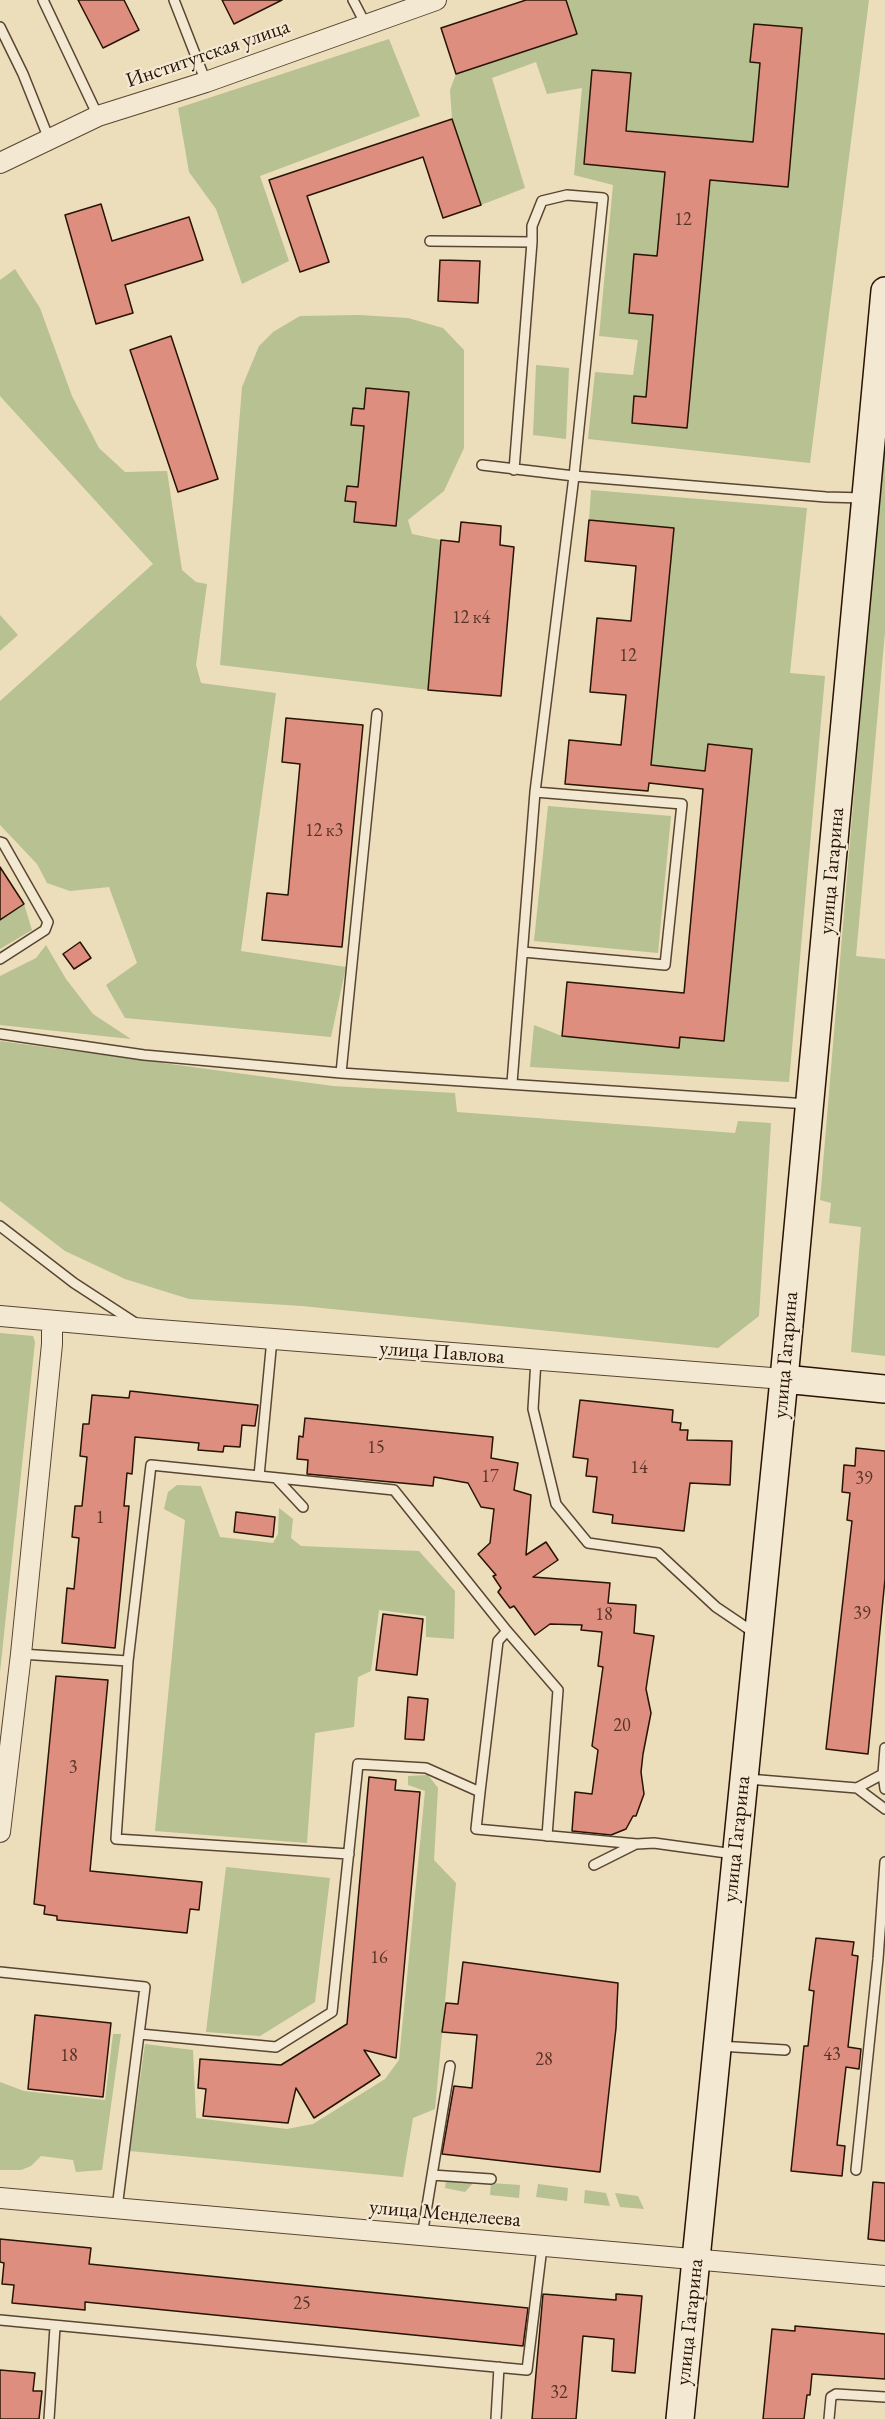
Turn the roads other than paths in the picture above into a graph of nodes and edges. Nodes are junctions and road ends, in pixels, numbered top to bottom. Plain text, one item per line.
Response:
1 (43, 0) edge
2 (174, 0) edge
3 (352, 0) edge
4 (436, 0) edge
5 (366, 25) junction
6 (0, 27) edge
7 (206, 82) junction
8 (98, 116) junction
9 (49, 140) junction
10 (0, 163) edge
11 (430, 241) dead end
12 (532, 242) junction
13 (885, 291) edge
14 (482, 465) dead end
15 (514, 470) junction
16 (574, 476) junction
17 (867, 498) junction
18 (377, 714) dead end
19 (536, 792) junction
20 (0, 842) edge
21 (523, 952) junction
22 (0, 958) edge
23 (0, 1034) edge
24 (341, 1072) junction
25 (512, 1083) junction
26 (810, 1104) junction
27 (0, 1226) edge
28 (0, 1316) edge
29 (52, 1322) junction
30 (146, 1329) junction
31 (272, 1340) junction
32 (536, 1360) junction
33 (784, 1379) junction
34 (885, 1389) edge
35 (259, 1476) junction
36 (276, 1478) junction
37 (303, 1507) dead end
38 (507, 1631) junction
39 (758, 1635) junction
40 (21, 1654) junction
41 (128, 1662) junction
42 (885, 1748) edge
43 (4, 1766) edge
44 (883, 1774) junction
45 (744, 1778) junction
46 (857, 1788) junction
47 (885, 1789) edge
48 (480, 1792) junction
49 (885, 1809) edge
50 (0, 1832) edge
51 (547, 1836) junction
52 (637, 1844) junction
53 (349, 1854) junction
54 (735, 1854) junction
55 (885, 1862) edge
56 (594, 1864) dead end
57 (881, 1968) edge
58 (0, 1972) edge
59 (140, 2034) junction
60 (717, 2046) junction
61 (785, 2050) dead end
62 (450, 2066) dead end
63 (856, 2170) dead end
64 (432, 2175) junction
65 (491, 2179) dead end
66 (0, 2198) edge
67 (117, 2208) junction
68 (422, 2236) junction
69 (542, 2247) junction
70 (696, 2260) junction
71 (885, 2276) edge
72 (0, 2320) edge
73 (55, 2327) junction
74 (499, 2367) junction
75 (885, 2397) edge
76 (49, 2419) edge
77 (496, 2419) edge
78 (680, 2419) edge
79 (829, 2419) edge

1 - 8 lane
2 - 7 lane
3 - 5 lane
4 - 5 street, Институтская улица
5 - 7 street, Институтская улица
6 - 9 lane
7 - 8 street, Институтская улица
8 - 9 street, Институтская улица
9 - 10 street, Институтская улица
11 - 12 lane
12 - 15 lane
12 - 16 lane
13 - 17 main road, улица Гагарина
14 - 15 lane
15 - 16 lane
16 - 17 lane
16 - 19 lane
17 - 26 main road, улица Гагарина
18 - 24 lane
19 - 21 lane
19 - 21 lane
20 - 22 lane
21 - 25 lane
23 - 24 lane
24 - 25 lane
25 - 26 lane
26 - 33 main road, улица Гагарина
27 - 30 lane
28 - 29 street, улица Павлова
29 - 30 street, улица Павлова
29 - 40 street
30 - 31 street, улица Павлова
31 - 32 street, улица Павлова
31 - 35 lane
32 - 33 street, улица Павлова
32 - 39 lane
33 - 34 main road, улица Павлова
33 - 39 main road, улица Гагарина
35 - 36 lane
35 - 41 lane
36 - 37 lane
36 - 38 lane
38 - 48 lane
38 - 51 lane
39 - 45 main road, улица Гагарина
40 - 41 lane
40 - 43 street
41 - 53 lane
42 - 44 lane
43 - 50 street
44 - 46 lane
44 - 47 lane
45 - 46 lane
45 - 54 main road, улица Гагарина
46 - 49 lane
48 - 51 lane
48 - 53 lane
51 - 52 lane
52 - 54 lane
52 - 56 lane
53 - 59 lane
54 - 60 main road, улица Гагарина
55 - 57 lane
57 - 63 lane
58 - 59 lane
59 - 67 lane
60 - 61 lane
60 - 70 main road, улица Гагарина
62 - 64 lane
64 - 65 lane
64 - 68 lane
66 - 67 street, улица Менделеева
67 - 68 street, улица Менделеева
68 - 69 street, улица Менделеева
69 - 70 street, улица Менделеева
69 - 74 lane
70 - 71 street, улица Менделеева
70 - 78 main road, улица Гагарина
72 - 73 lane
73 - 74 lane
73 - 76 lane
74 - 77 lane
75 - 79 lane

